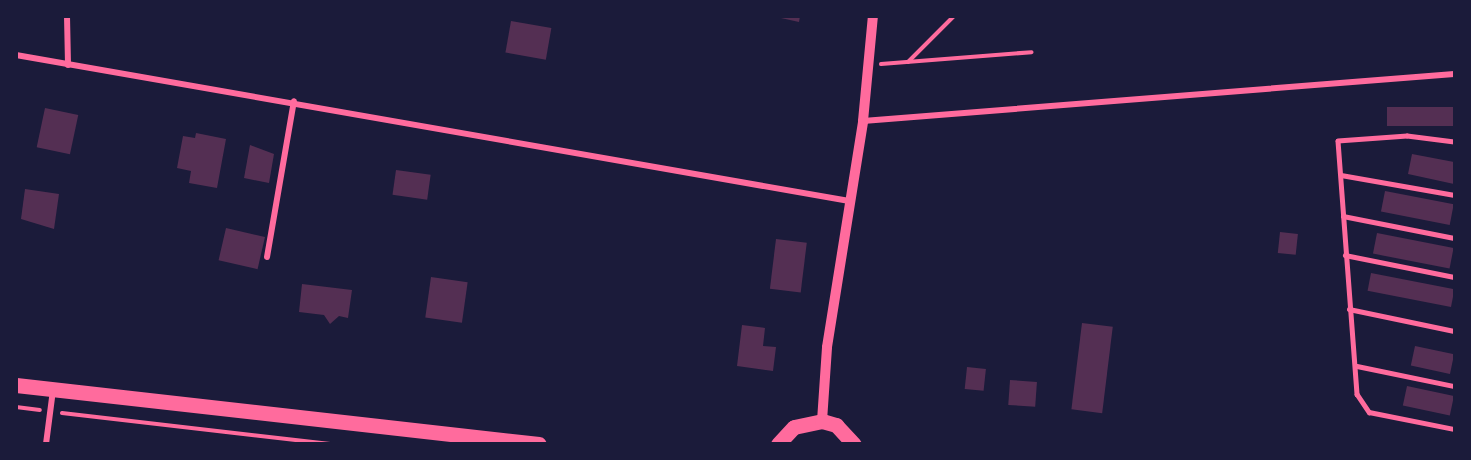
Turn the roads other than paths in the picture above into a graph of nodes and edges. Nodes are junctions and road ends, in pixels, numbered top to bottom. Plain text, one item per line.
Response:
1 (67, 16) edge
2 (873, 16) edge
3 (16, 56) edge
4 (68, 65) junction
5 (1455, 74) edge
6 (294, 101) junction
7 (863, 121) junction
8 (1455, 142) edge
9 (1341, 175) junction
10 (1455, 195) edge
11 (849, 201) junction
12 (1342, 216) junction
13 (1455, 238) edge
14 (1345, 255) junction
15 (267, 257) dead end
16 (1455, 278) edge
17 (1350, 309) junction
18 (1455, 331) edge
19 (1357, 366) junction
20 (16, 385) edge
21 (1455, 386) edge
22 (53, 389) junction
23 (822, 422) junction
24 (1455, 429) edge
25 (46, 444) edge
26 (539, 444) edge
27 (778, 444) edge
28 (854, 444) edge

1 - 4 street
2 - 7 street
3 - 4 street
4 - 6 street
5 - 7 street
6 - 11 street
6 - 15 street
7 - 11 street
8 - 9 lane
9 - 10 lane
9 - 12 lane
11 - 23 street
12 - 13 lane
12 - 14 lane
14 - 16 lane
14 - 17 lane
17 - 18 lane
17 - 19 lane
19 - 21 lane
19 - 24 lane
20 - 22 main road
22 - 25 street
22 - 26 main road
23 - 27 main road
23 - 28 main road

